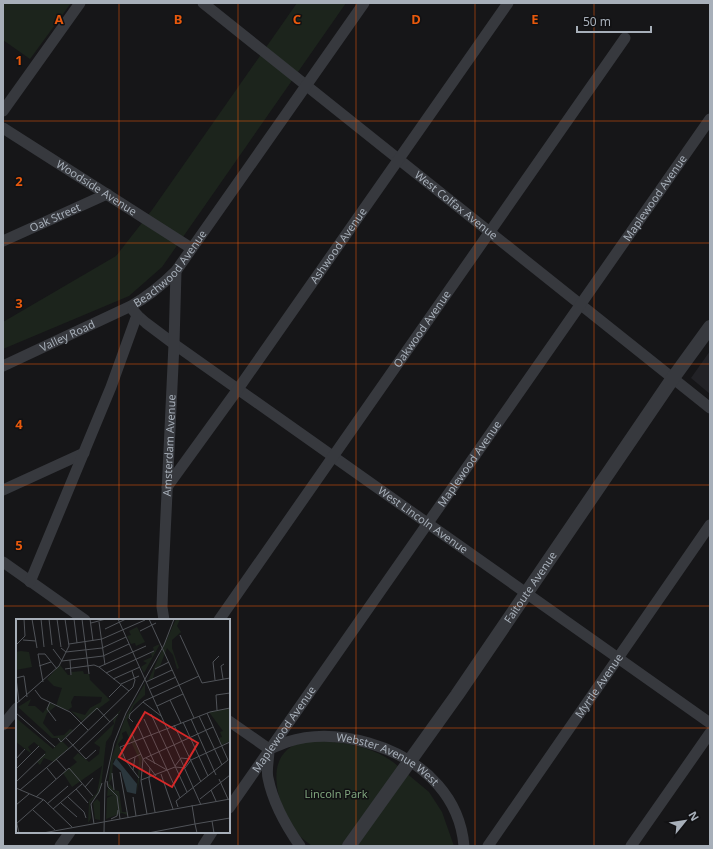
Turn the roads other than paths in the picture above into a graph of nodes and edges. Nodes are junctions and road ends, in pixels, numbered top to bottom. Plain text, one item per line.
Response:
1 (80, 3) edge
2 (203, 3) edge
3 (364, 3) edge
4 (508, 3) edge
5 (625, 38) dead end
6 (306, 85) junction
7 (3, 110) edge
8 (710, 119) edge
9 (3, 128) edge
10 (398, 159) junction
11 (107, 194) junction
12 (490, 232) junction
13 (3, 241) edge
14 (191, 248) junction
15 (176, 271) junction
16 (581, 305) junction
17 (134, 311) junction
18 (710, 327) edge
19 (174, 344) junction
20 (3, 366) edge
21 (673, 378) junction
22 (238, 389) junction
23 (710, 408) edge
24 (84, 453) junction
25 (333, 457) junction
26 (167, 486) junction
27 (3, 490) edge
28 (428, 524) junction
29 (710, 525) edge
30 (3, 562) edge
31 (30, 582) junction
32 (526, 593) junction
33 (84, 619) edge
34 (164, 619) edge
35 (220, 619) edge
36 (618, 658) junction
37 (16, 709) edge
38 (230, 722) edge
39 (710, 723) edge
40 (3, 725) edge
41 (710, 733) edge
42 (269, 749) junction
43 (410, 761) junction
44 (230, 807) edge
45 (69, 833) edge
46 (211, 833) edge
47 (60, 846) edge
48 (202, 846) edge
49 (300, 846) edge
50 (350, 846) edge
51 (464, 846) edge
52 (488, 846) edge
53 (631, 846) edge

1 - 7 street
2 - 6 street, West Colfax Avenue
3 - 6 street, Beachwood Avenue
4 - 10 street, Ashwood Avenue
5 - 12 street, Oakwood Avenue
6 - 10 street, West Colfax Avenue
6 - 14 street, Beachwood Avenue
8 - 16 street, Maplewood Avenue
9 - 11 street, Woodside Avenue
10 - 12 street, West Colfax Avenue
10 - 22 street, Ashwood Avenue
11 - 13 street, Oak Street
11 - 14 street, Woodside Avenue
12 - 16 street, West Colfax Avenue
12 - 25 street, Oakwood Avenue
14 - 15 street, Beachwood Avenue
15 - 17 street, Beachwood Avenue
15 - 19 street, Amsterdam Avenue
16 - 21 street, West Colfax Avenue
16 - 28 street, Maplewood Avenue
17 - 19 street, West Lincoln Avenue
17 - 20 street, Valley Road
17 - 24 street, Beachwood Avenue
18 - 21 street, Faitoute Avenue
19 - 22 street, West Lincoln Avenue
19 - 26 street, Amsterdam Avenue
21 - 23 street, West Colfax Avenue
21 - 32 street, Faitoute Avenue
22 - 25 street, West Lincoln Avenue
22 - 26 street, Ashwood Avenue
24 - 27 street
24 - 31 street, Beachwood Avenue
25 - 28 street, West Lincoln Avenue
25 - 35 street, Oakwood Avenue
26 - 34 street, Amsterdam Avenue
28 - 32 street, West Lincoln Avenue
28 - 42 street, Maplewood Avenue
29 - 36 street, Myrtle Avenue
30 - 31 street
31 - 33 street
32 - 36 street, West Lincoln Avenue
32 - 43 street, Faitoute Avenue
36 - 39 street, West Lincoln Avenue
36 - 52 street, Myrtle Avenue
37 - 40 street
38 - 42 street
41 - 53 street
42 - 43 street, Webster Avenue West
42 - 44 street, Maplewood Avenue
42 - 49 street
43 - 50 street, Faitoute Avenue
43 - 51 street, Webster Avenue West
45 - 47 street
46 - 48 street

